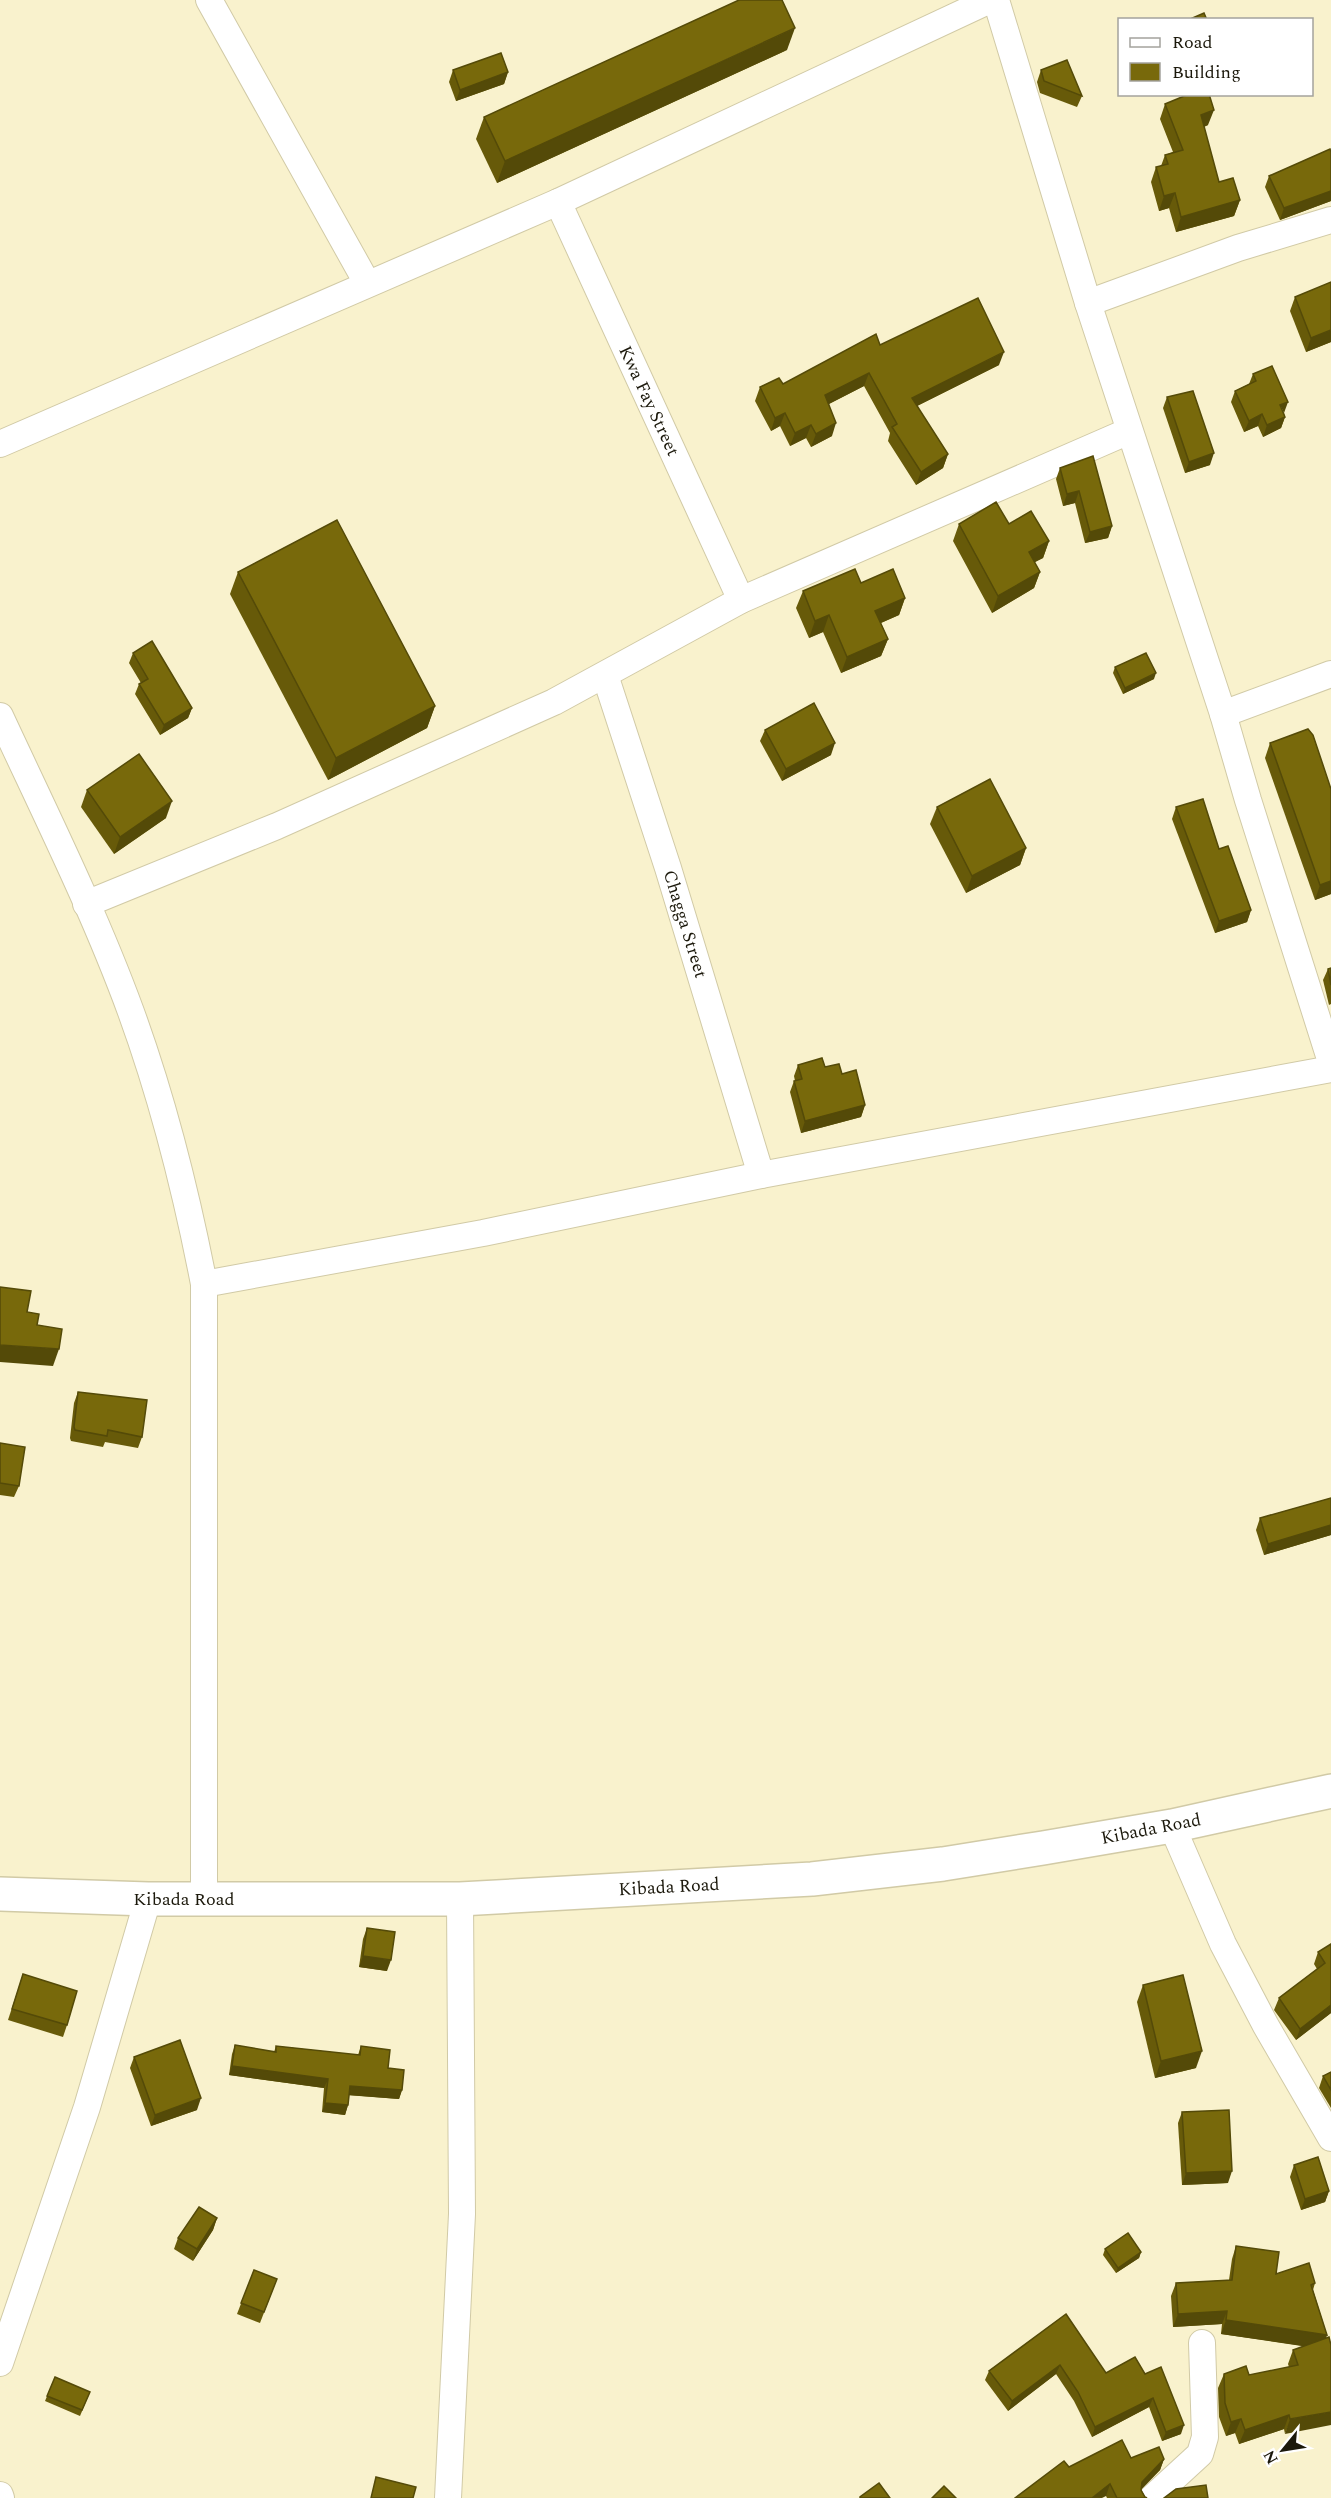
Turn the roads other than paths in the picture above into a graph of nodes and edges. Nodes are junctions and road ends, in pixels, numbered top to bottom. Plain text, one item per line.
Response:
1 (209, 0) edge
2 (990, 0) edge
3 (996, 0) edge
4 (558, 202) junction
5 (1331, 220) edge
6 (367, 283) junction
7 (1088, 303) junction
8 (1129, 431) junction
9 (0, 444) edge
10 (741, 600) junction
11 (1331, 674) edge
12 (605, 675) junction
13 (1223, 714) junction
14 (0, 716) edge
15 (86, 904) junction
16 (1331, 1062) edge
17 (1331, 1069) edge
18 (760, 1175) junction
19 (204, 1284) junction
20 (1331, 1791) edge
21 (1172, 1826) junction
22 (0, 1894) edge
23 (148, 1899) junction
24 (460, 1899) junction
25 (204, 1900) junction
26 (1331, 2138) edge
27 (1202, 2343) dead end
28 (0, 2363) edge
29 (448, 2498) edge
30 (1152, 2498) edge

1 - 6 street
2 - 4 street
3 - 7 street
4 - 6 street
4 - 10 street, Kwa Fay Street
5 - 7 street
6 - 9 street
7 - 8 street
8 - 10 street
8 - 13 street
10 - 12 street
11 - 13 street
12 - 15 street
12 - 18 street, Chagga Street
13 - 16 street
14 - 15 street
15 - 19 street
17 - 18 street
18 - 19 street
19 - 25 street
20 - 21 main road, Kibada Road
21 - 24 main road, Kibada Road
21 - 26 street
22 - 23 main road, Kibada Road
23 - 25 main road, Kibada Road
23 - 28 street
24 - 25 main road, Kibada Road
24 - 29 street
27 - 30 street

